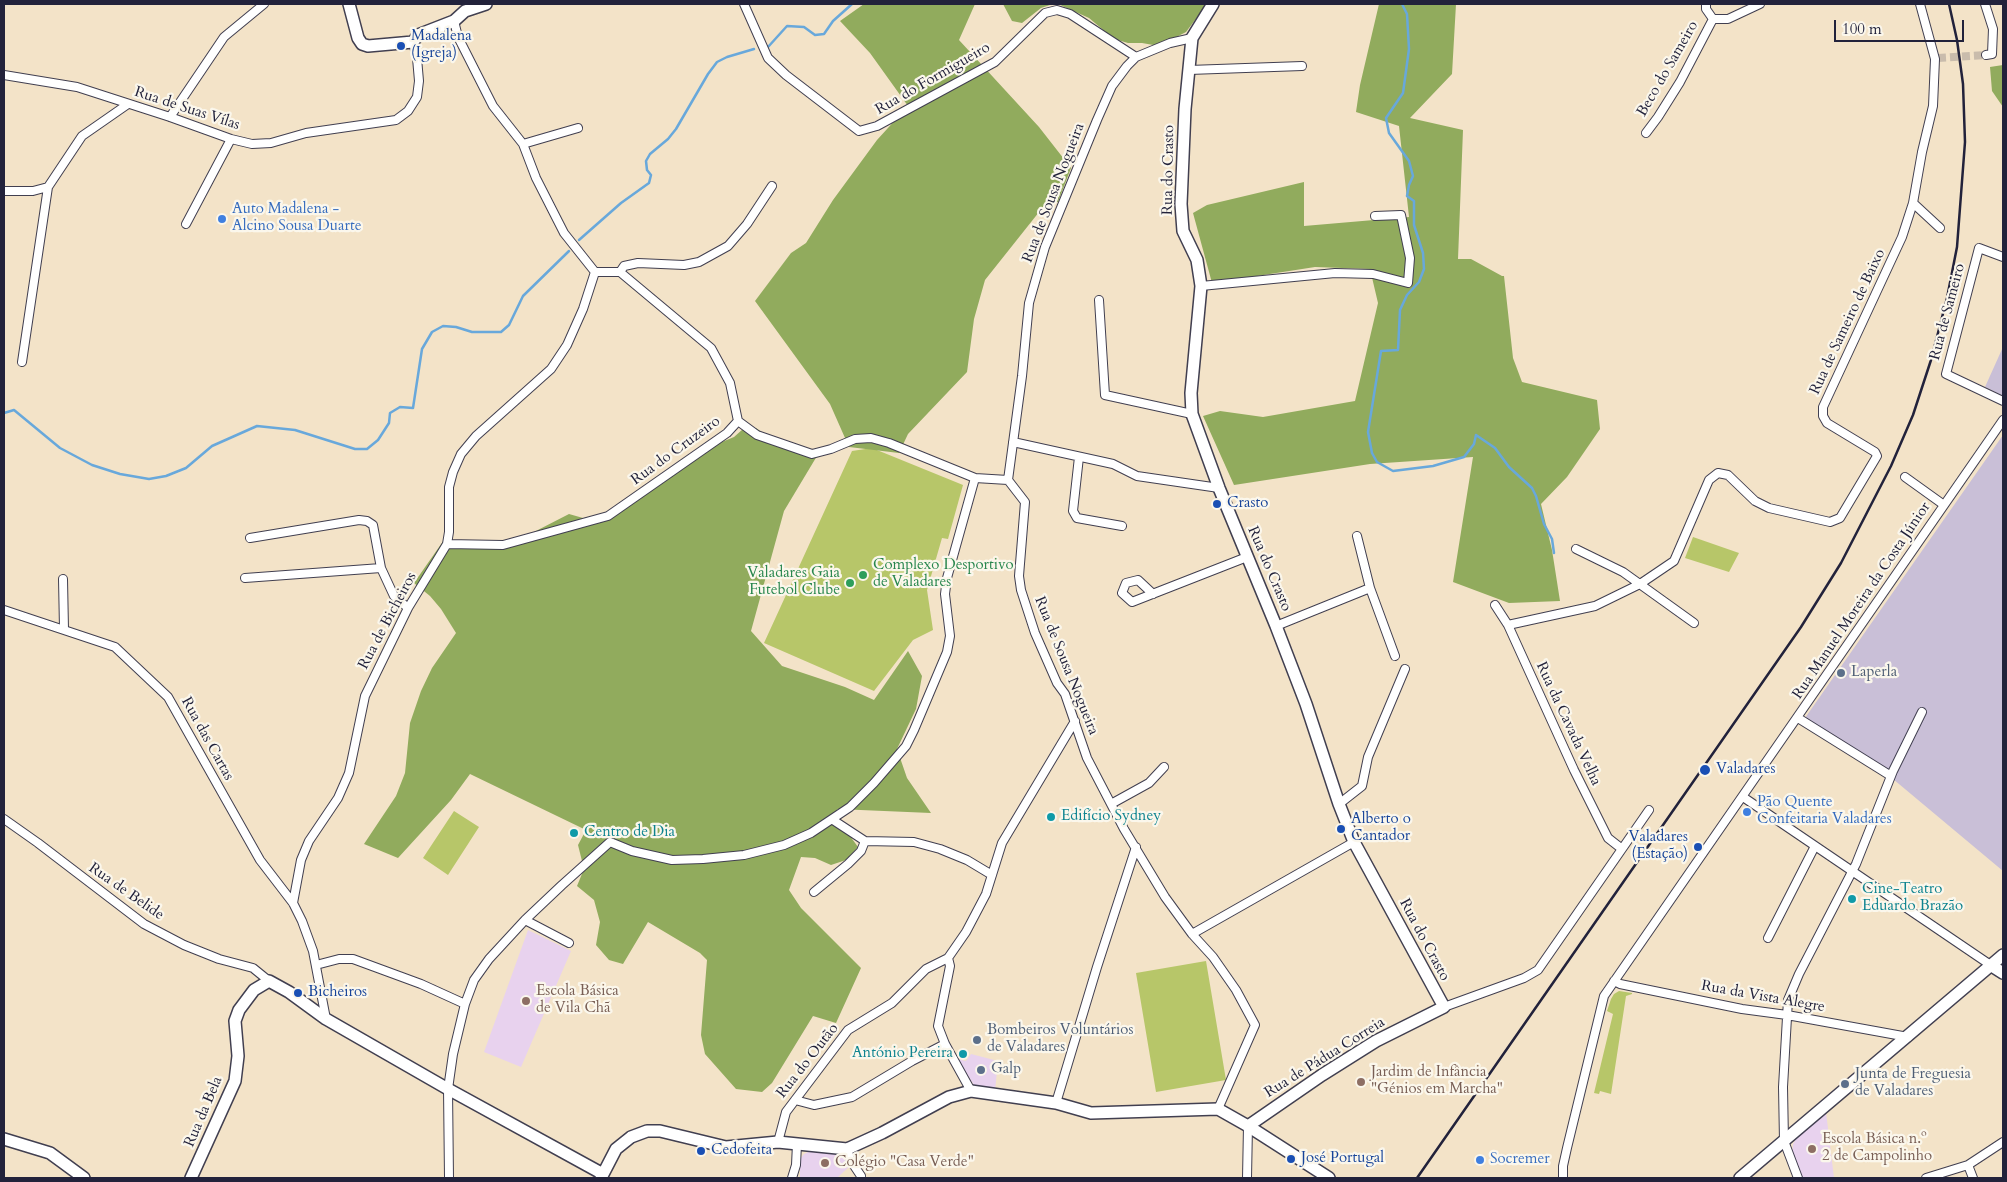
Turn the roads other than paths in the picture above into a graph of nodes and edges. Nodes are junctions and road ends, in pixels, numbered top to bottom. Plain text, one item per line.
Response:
1 (264, 4) edge
2 (349, 4) edge
3 (486, 4) edge
4 (744, 4) edge
5 (1213, 4) edge
6 (1706, 4) edge
7 (1760, 4) edge
8 (1920, 4) edge
9 (1985, 4) edge
10 (1713, 19) junction
11 (454, 21) junction
12 (1192, 38) junction
13 (413, 42) junction
14 (1989, 55) dead end
15 (1136, 57) junction
16 (1302, 66) dead end
17 (1189, 70) junction
18 (4, 75) edge
19 (128, 104) junction
20 (170, 117) junction
21 (578, 128) dead end
22 (1646, 133) dead end
23 (231, 139) junction
24 (523, 144) junction
25 (772, 186) dead end
26 (48, 187) junction
27 (4, 191) edge
28 (1913, 204) junction
29 (1375, 216) dead end
30 (186, 224) dead end
31 (1940, 228) dead end
32 (2003, 257) edge
33 (595, 272) junction
34 (620, 272) junction
35 (1201, 286) junction
36 (1099, 300) dead end
37 (22, 362) dead end
38 (2003, 401) edge
39 (1192, 414) junction
40 (2003, 420) edge
41 (738, 422) junction
42 (1013, 442) junction
43 (1079, 456) junction
44 (1905, 477) dead end
45 (975, 478) junction
46 (1008, 480) junction
47 (1219, 488) junction
48 (1944, 504) junction
49 (1122, 526) dead end
50 (1358, 536) dead end
51 (250, 538) dead end
52 (447, 544) junction
53 (1576, 549) dead end
54 (1247, 557) junction
55 (380, 568) junction
56 (245, 578) dead end
57 (63, 579) dead end
58 (1640, 584) junction
59 (1370, 588) junction
60 (1153, 594) dead end
61 (1495, 605) dead end
62 (408, 608) junction
63 (4, 610) edge
64 (1694, 623) dead end
65 (1276, 626) junction
66 (1508, 626) junction
67 (64, 629) junction
68 (1395, 656) dead end
69 (1405, 669) dead end
70 (1922, 712) dead end
71 (1798, 718) junction
72 (1075, 721) junction
73 (1164, 767) dead end
74 (1891, 776) junction
75 (1743, 797) junction
76 (1111, 804) junction
77 (1339, 804) junction
78 (1649, 810) dead end
79 (4, 819) edge
80 (833, 820) junction
81 (865, 841) junction
82 (1354, 842) junction
83 (1815, 846) junction
84 (1136, 847) junction
85 (1622, 849) junction
86 (1852, 870) junction
87 (992, 875) junction
88 (814, 892) dead end
89 (293, 903) junction
90 (525, 920) junction
91 (1192, 934) junction
92 (1768, 938) dead end
93 (569, 943) dead end
94 (2003, 955) edge
95 (948, 958) junction
96 (316, 965) junction
97 (1992, 966) junction
98 (2003, 973) edge
99 (269, 981) junction
100 (1614, 981) junction
101 (465, 1004) junction
102 (1444, 1007) junction
103 (1787, 1015) junction
104 (326, 1019) junction
105 (1908, 1037) junction
106 (945, 1044) junction
107 (448, 1089) junction
108 (971, 1091) junction
109 (796, 1100) junction
110 (1056, 1103) junction
111 (1218, 1109) junction
112 (1248, 1126) junction
113 (4, 1139) edge
114 (1784, 1141) junction
115 (778, 1142) junction
116 (2003, 1142) edge
117 (796, 1144) junction
118 (847, 1149) junction
119 (1968, 1165) junction
120 (602, 1176) edge
121 (861, 1176) dead end
122 (84, 1178) edge
123 (191, 1178) edge
124 (449, 1178) edge
125 (792, 1178) edge
126 (1247, 1178) edge
127 (1329, 1178) edge
128 (1563, 1178) edge
129 (1740, 1178) edge
130 (1798, 1178) edge
131 (1926, 1178) edge
132 (1973, 1178) edge

1 - 20 street
2 - 13 street
3 - 11 street
4 - 15 street, Rua do Formigueiro
5 - 12 street, Rua do Crasto
6 - 10 street
7 - 10 street
8 - 28 street, Rua de Sameiro de Baixo
9 - 14 street
10 - 22 street, Beco do Sameiro
11 - 13 street
11 - 24 street
12 - 15 street, Rua de Sousa Nogueira
12 - 17 street, Rua do Crasto
13 - 23 street, Rua de Suas Vílas
15 - 42 street, Rua de Sousa Nogueira
16 - 17 street
17 - 35 street, Rua do Crasto
18 - 19 street, Rua de Suas Vílas
19 - 20 street, Rua de Suas Vílas
19 - 26 street
20 - 23 street, Rua de Suas Vílas
21 - 24 street
23 - 30 street
24 - 33 street
25 - 34 street
26 - 27 street
26 - 37 street
28 - 31 street
28 - 58 street, Rua de Sameiro de Baixo
29 - 35 street
32 - 38 street, Rua de Sameiro
33 - 34 street
33 - 52 street, Rua de Bicheiros
34 - 41 street, Rua do Cruzeiro
35 - 39 street, Rua do Crasto
36 - 39 street
39 - 47 street, Rua do Crasto
40 - 48 street, Rua Manuel Moreira da Costa Júnior
41 - 45 street
41 - 52 street, Rua do Cruzeiro
42 - 43 street
42 - 46 street, Rua de Sousa Nogueira
43 - 47 street
43 - 49 street
44 - 48 street
45 - 46 street
45 - 80 street
46 - 72 street, Rua de Sousa Nogueira
47 - 54 street, Rua do Crasto
48 - 71 street, Rua Manuel Moreira da Costa Júnior
50 - 59 street
51 - 55 street
52 - 62 street, Rua de Bicheiros
53 - 58 street
54 - 60 street
54 - 65 street, Rua do Crasto
55 - 56 street
55 - 62 street
57 - 67 street
58 - 64 street
58 - 66 street
59 - 65 street
59 - 68 street
61 - 66 street, Rua da Cavada Velha
62 - 89 street, Rua de Bicheiros
63 - 67 street, Rua das Cartas
65 - 77 street, Rua do Crasto
66 - 85 street, Rua da Cavada Velha
67 - 89 street, Rua das Cartas
69 - 77 street
70 - 74 street
71 - 74 street
71 - 75 street, Rua Manuel Moreira da Costa Júnior
72 - 76 street, Rua de Sousa Nogueira
72 - 87 street
73 - 76 street
74 - 86 street
75 - 83 street
75 - 100 street, Rua Manuel Moreira da Costa Júnior
76 - 84 street, Rua de Sousa Nogueira
77 - 82 street, Rua do Crasto
78 - 85 street, Rua de Pádua Correia
79 - 99 street, Rua de Belide
80 - 81 street
80 - 90 street
81 - 87 street
81 - 88 street
82 - 91 street
82 - 102 street, Rua do Crasto
83 - 86 street
83 - 92 street
84 - 91 street, Rua de Sousa Nogueira
84 - 110 street
85 - 102 street, Rua de Pádua Correia
86 - 97 street
86 - 103 street
87 - 95 street
89 - 96 street
90 - 93 street
90 - 101 street
91 - 111 street, Rua de Sousa Nogueira
94 - 97 street
95 - 106 street
95 - 109 street, Rua do Outão
96 - 101 street
96 - 104 street
97 - 98 street
97 - 105 street
99 - 104 street
99 - 123 street, Rua da Bela
100 - 103 street, Rua da Vista Alegre
100 - 128 street, Rua Manuel Moreira da Costa Júnior
101 - 107 street
102 - 112 street, Rua de Pádua Correia
103 - 105 street, Rua da Vista Alegre
103 - 114 street
104 - 107 street
105 - 114 street
106 - 108 street
106 - 109 street
107 - 120 street
107 - 124 street
108 - 110 street
108 - 118 street
109 - 115 street, Rua do Outão
110 - 111 street
111 - 112 street
112 - 126 street
112 - 127 street
113 - 122 street
114 - 129 street
114 - 130 street
115 - 117 street
115 - 120 street
116 - 119 street
117 - 118 street
117 - 125 street
118 - 121 street
119 - 131 street
119 - 132 street

